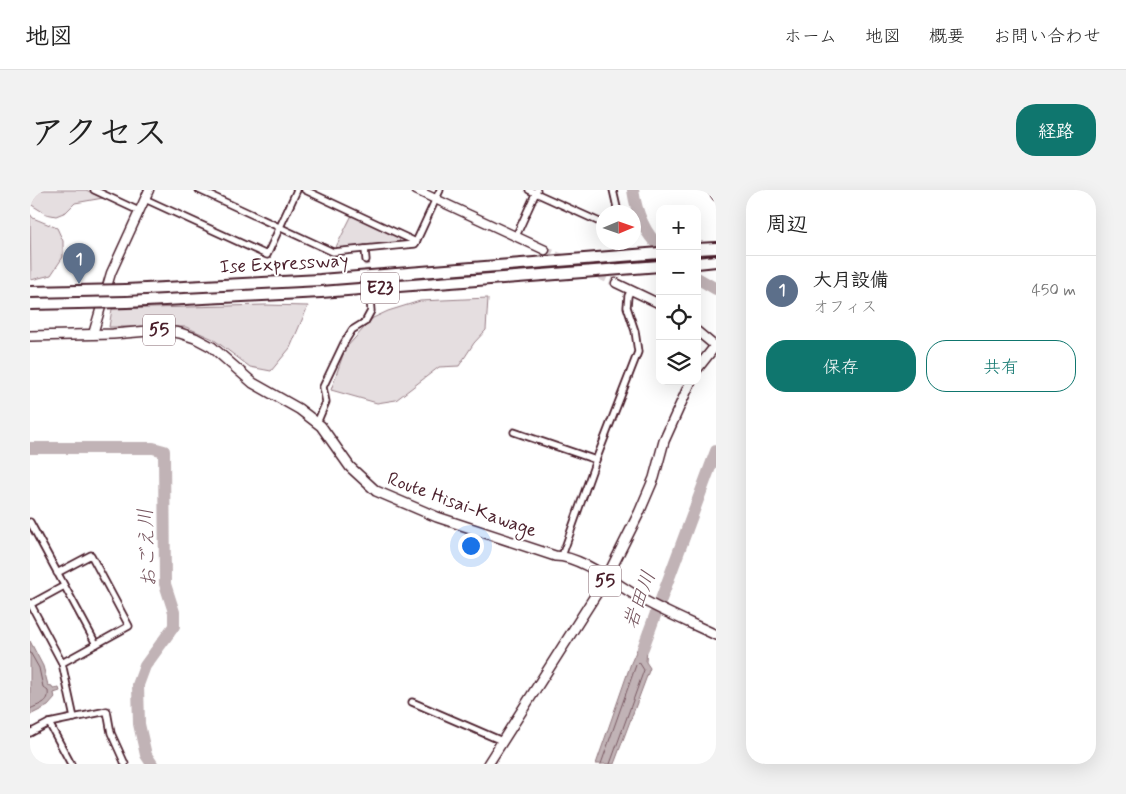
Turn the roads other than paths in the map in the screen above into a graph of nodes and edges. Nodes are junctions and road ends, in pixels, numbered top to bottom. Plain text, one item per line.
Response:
1 (94, 190) edge
2 (149, 190) edge
3 (199, 190) edge
4 (297, 190) edge
5 (305, 190) edge
6 (416, 190) edge
7 (440, 190) edge
8 (613, 190) edge
9 (710, 190) edge
10 (534, 191) edge
11 (716, 197) edge
12 (145, 199) junction
13 (436, 199) junction
14 (616, 205) edge
15 (139, 211) junction
16 (596, 220) edge
17 (280, 227) junction
18 (516, 236) junction
19 (416, 242) junction
20 (716, 248) edge
21 (366, 249) junction
22 (545, 250) tunnel mouth
23 (701, 250) edge
24 (656, 253) edge
25 (366, 260) tunnel mouth
26 (716, 261) edge
27 (701, 263) edge
28 (656, 266) edge
29 (616, 283) tunnel mouth
30 (631, 290) junction
31 (30, 292) edge
32 (370, 299) tunnel mouth
33 (656, 302) edge
34 (30, 304) edge
35 (92, 334) junction
36 (701, 334) edge
37 (30, 336) edge
38 (716, 346) edge
39 (701, 364) edge
40 (689, 385) edge
41 (317, 423) junction
42 (514, 432) dead end
43 (596, 460) junction
44 (30, 522) edge
45 (562, 556) junction
46 (57, 573) junction
47 (608, 577) junction
48 (64, 586) junction
49 (31, 605) edge
50 (716, 635) edge
51 (96, 644) junction
52 (62, 663) junction
53 (412, 702) dead end
54 (74, 718) junction
55 (49, 723) junction
56 (30, 733) edge
57 (502, 741) junction
58 (71, 764) edge
59 (125, 764) edge
60 (488, 764) edge

1 - 15 street
2 - 12 street
3 - 17 street
4 - 17 street
5 - 19 street
6 - 13 street
7 - 13 street
8 - 14 street
9 - 11 street
10 - 16 street
10 - 18 street
12 - 15 street
12 - 17 street
13 - 18 street
13 - 19 street
15 - 35 street
17 - 21 street
18 - 22 street
19 - 21 street
20 - 23 highway
21 - 25 street
24 - 31 highway, Ise Expressway / E23, bridge
26 - 27 highway
28 - 34 highway, Ise Expressway / E23, bridge
29 - 30 street
30 - 33 street
30 - 43 street
32 - 41 street
35 - 37 main road, Route Hisai-Kawage / 55
35 - 41 main road, Route Hisai-Kawage / 55
36 - 38 street
38 - 39 main road
40 - 47 main road, 55
41 - 45 main road, Route Hisai-Kawage / 55
42 - 43 street
43 - 45 street
44 - 46 street
45 - 47 main road, Route Hisai-Kawage / 55
46 - 48 street
46 - 51 street
47 - 50 main road, Route Hisai-Kawage / 55
47 - 57 main road, 55
48 - 49 street
48 - 51 street
49 - 52 street
51 - 52 street
52 - 54 street
53 - 57 street
54 - 55 street
54 - 59 street
55 - 56 street
55 - 58 street
57 - 60 main road, 55

